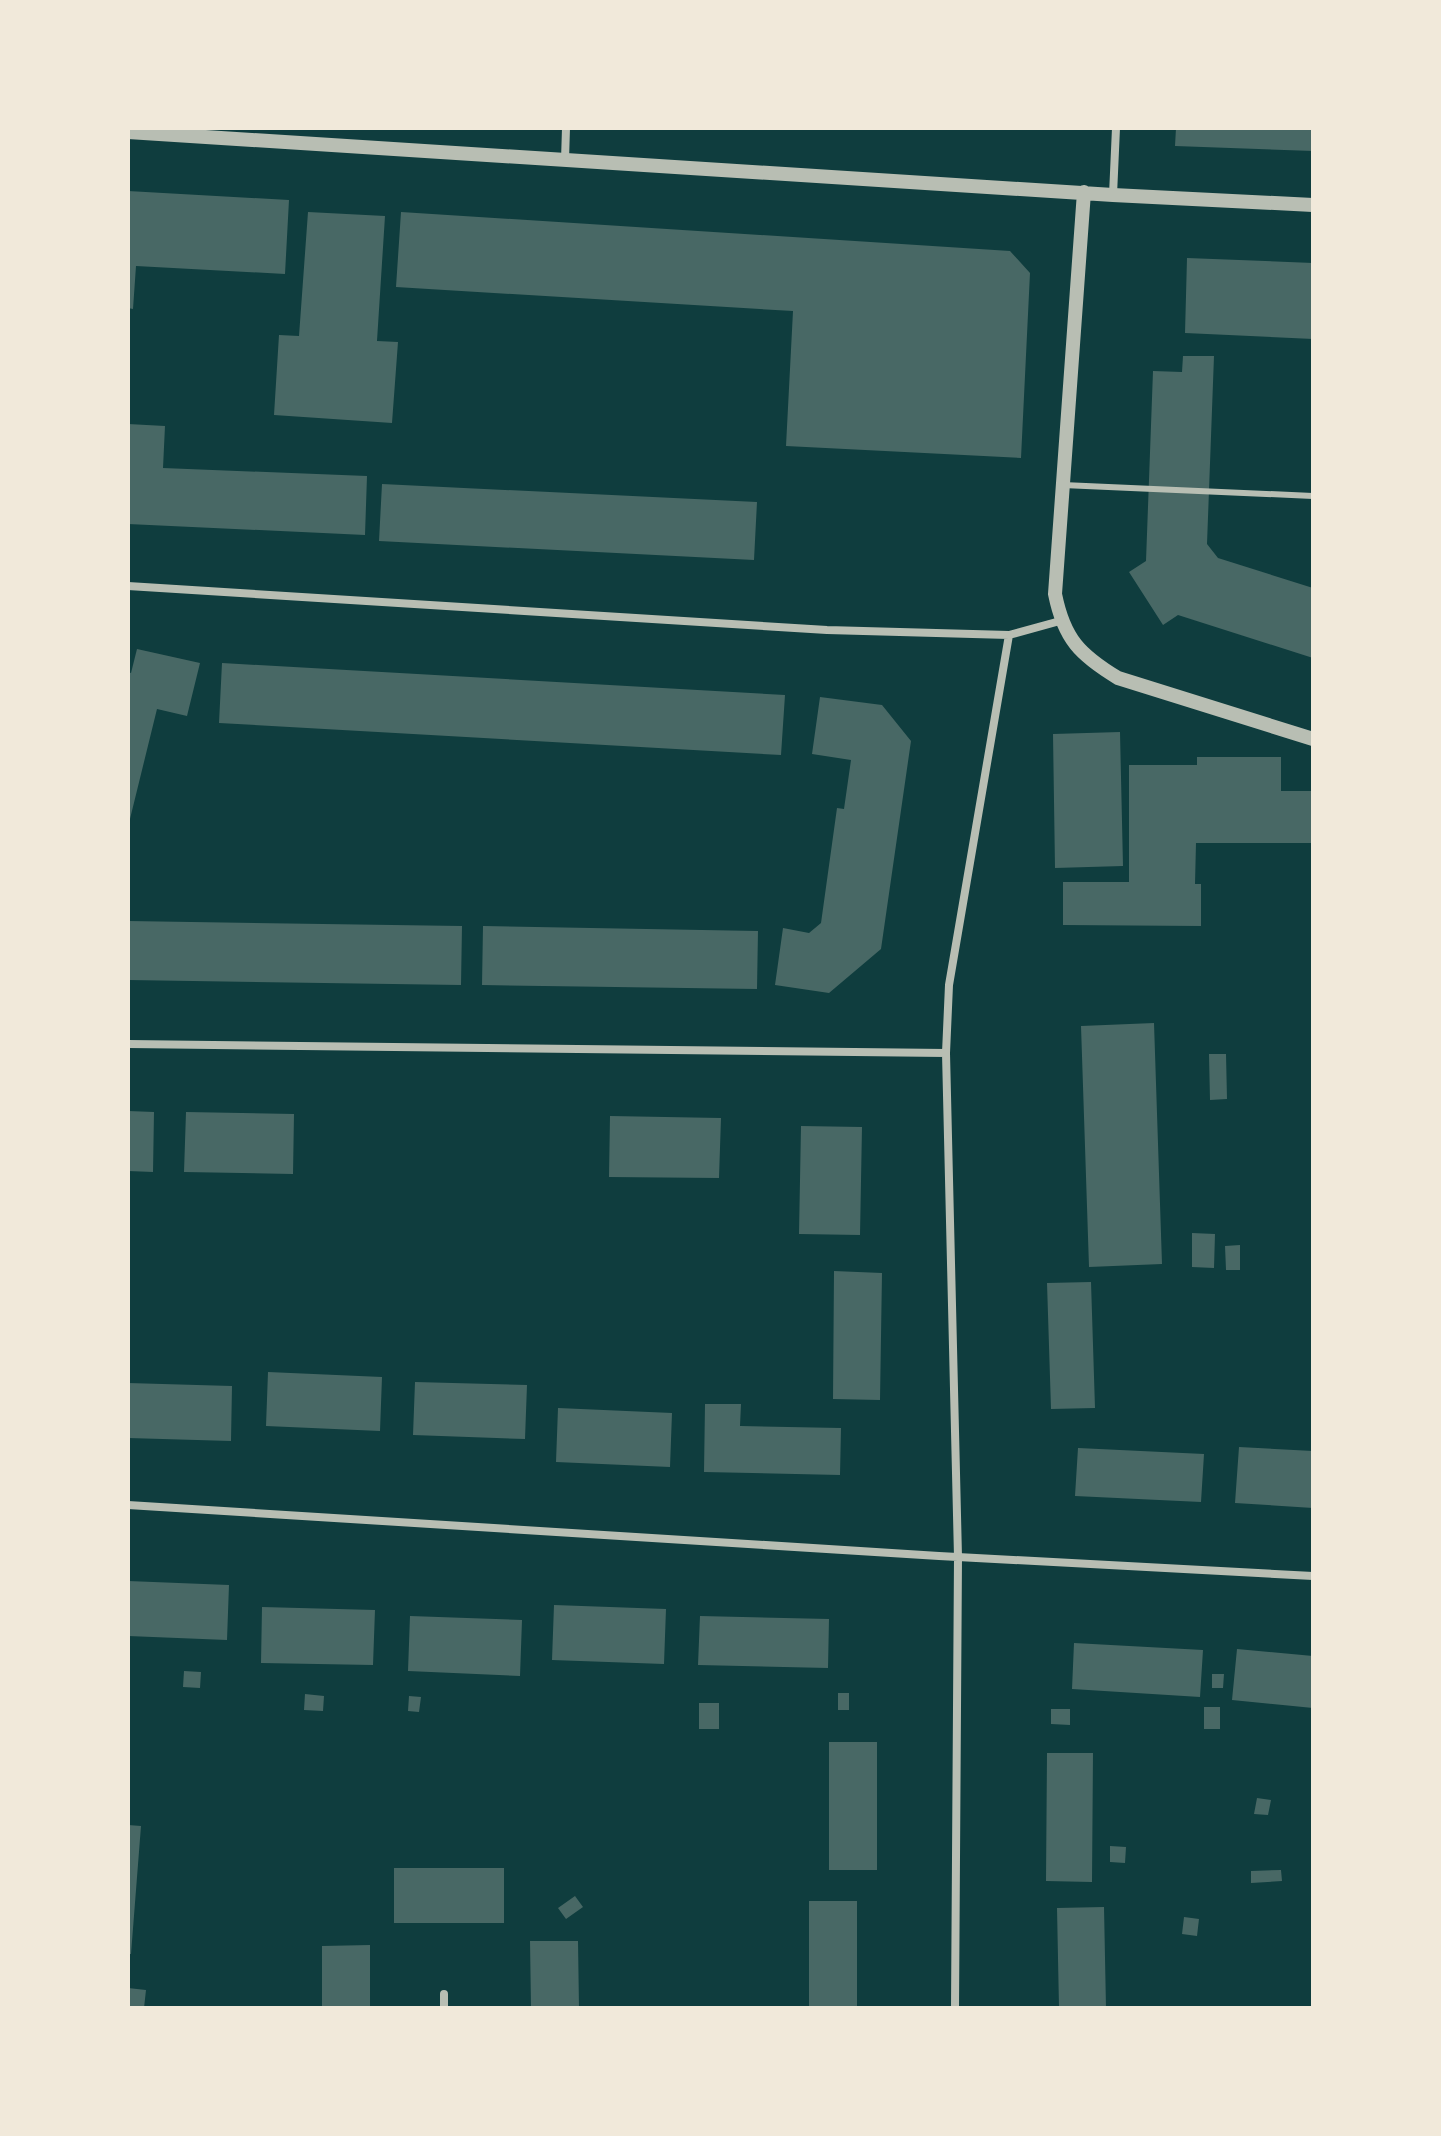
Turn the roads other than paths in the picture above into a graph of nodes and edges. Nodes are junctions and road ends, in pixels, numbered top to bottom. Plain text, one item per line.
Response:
1 (566, 128) edge
2 (1116, 128) edge
3 (128, 132) edge
4 (565, 160) junction
5 (1084, 192) junction
6 (1113, 195) junction
7 (1313, 205) edge
8 (1063, 485) junction
9 (1313, 496) edge
10 (128, 586) edge
11 (1060, 621) junction
12 (1009, 635) junction
13 (1313, 739) edge
14 (128, 1044) edge
15 (946, 1053) junction
16 (128, 1505) edge
17 (958, 1557) junction
18 (1313, 1576) edge
19 (444, 1994) dead end
20 (444, 2008) edge
21 (955, 2008) edge

1 - 4 street
2 - 6 street
3 - 4 street
4 - 5 street
5 - 6 street
5 - 8 street
6 - 7 street
8 - 9 lane
8 - 11 street
10 - 12 street
11 - 12 street
11 - 13 street
12 - 15 street
14 - 15 street
15 - 17 street
16 - 17 street
17 - 18 street
17 - 21 street
19 - 20 street

